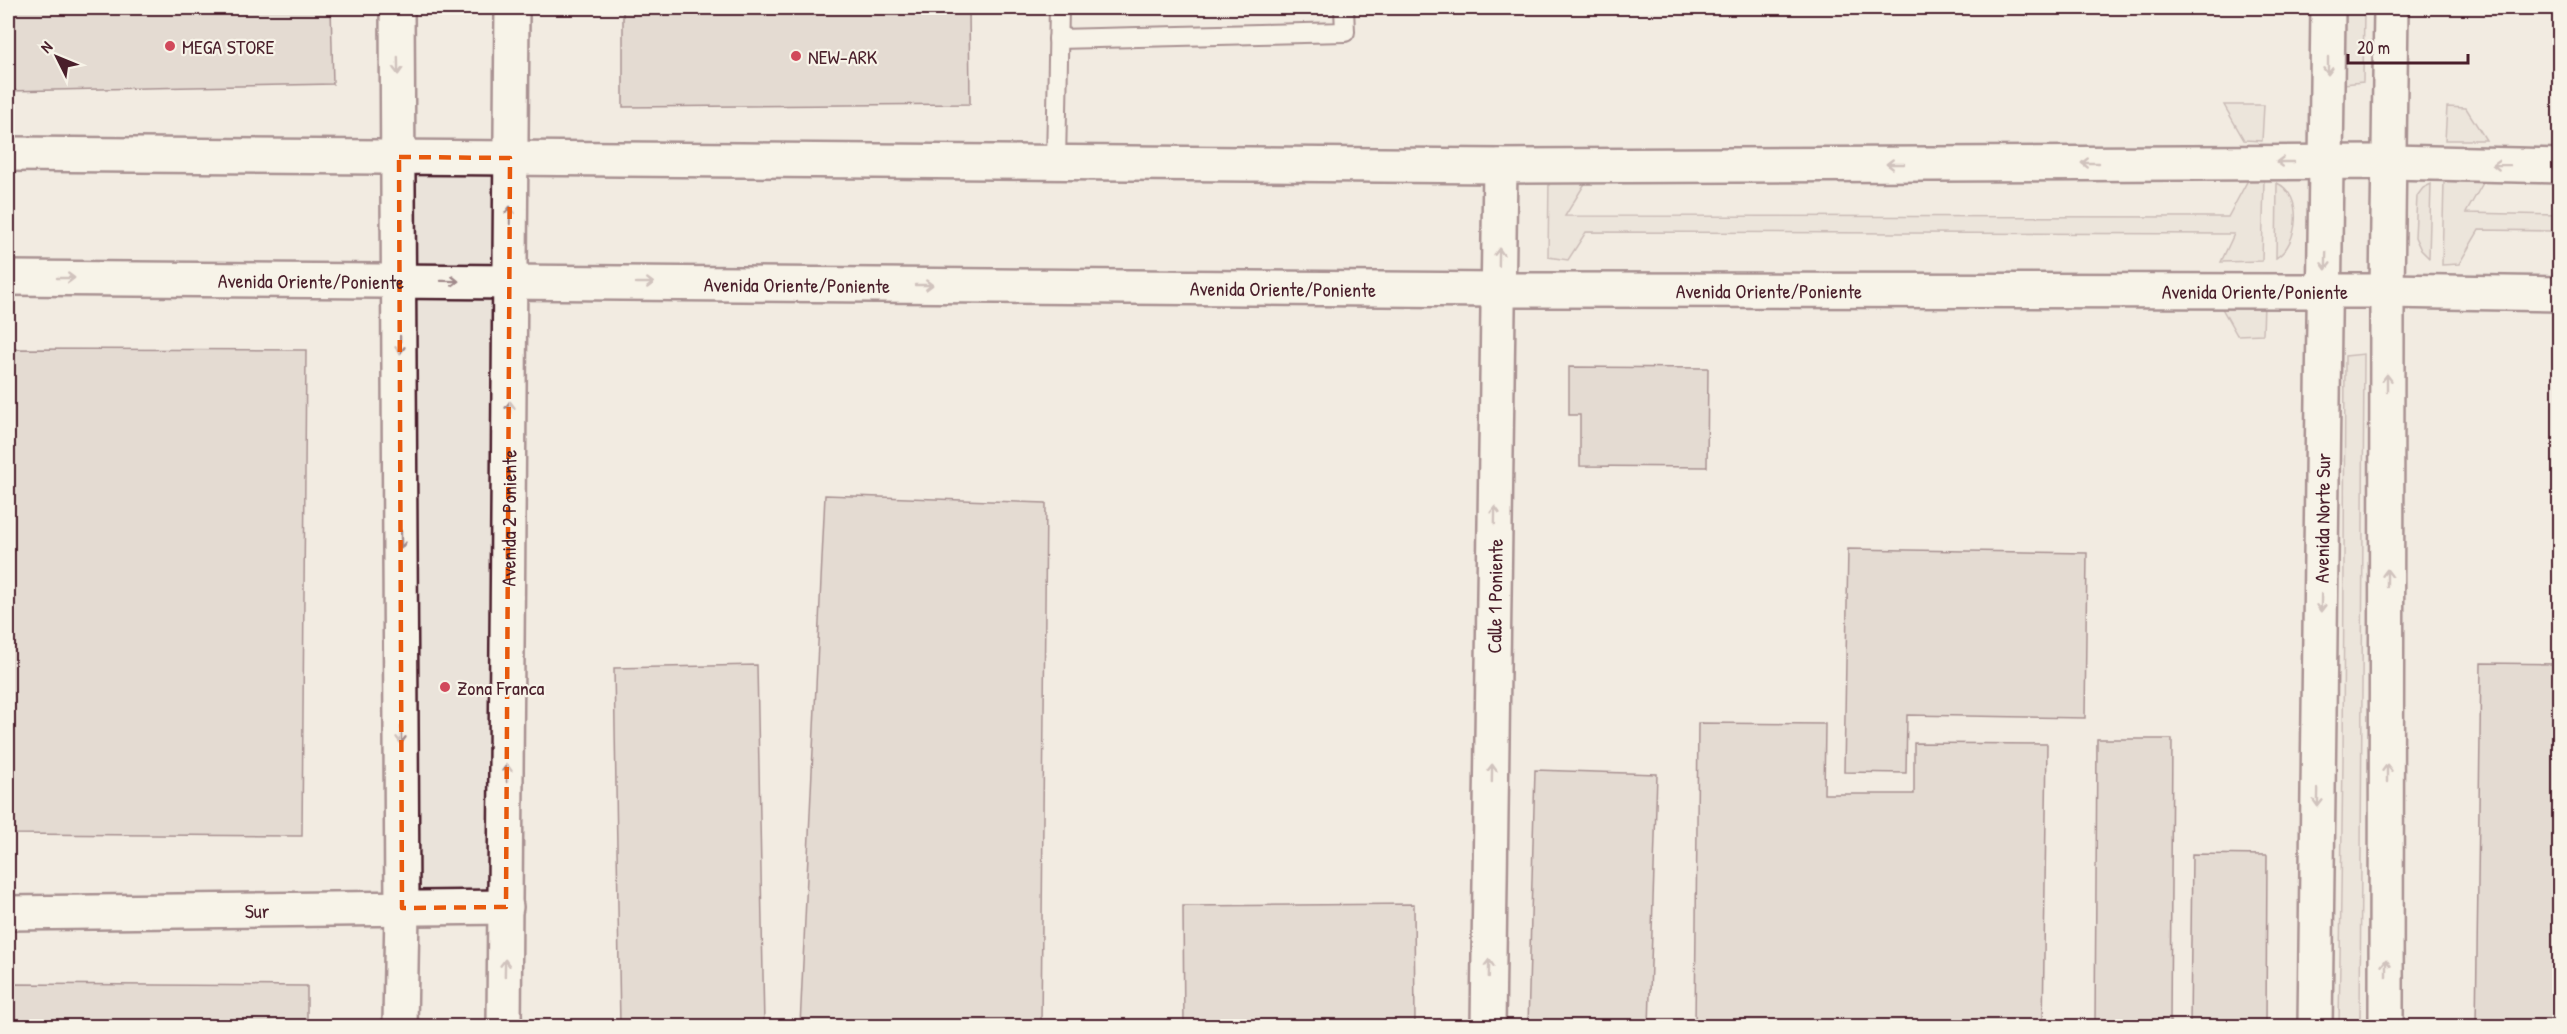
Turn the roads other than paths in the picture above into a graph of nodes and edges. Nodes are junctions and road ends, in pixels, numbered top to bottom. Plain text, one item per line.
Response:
1 (397, 8) edge
2 (512, 8) edge
3 (1059, 8) edge
4 (1344, 8) edge
5 (2328, 8) edge
6 (2391, 8) edge
7 (1058, 39) junction
8 (8, 154) edge
9 (399, 157) junction
10 (510, 158) junction
11 (1056, 162) junction
12 (2328, 162) junction
13 (2390, 162) junction
14 (1500, 166) junction
15 (2559, 166) edge
16 (8, 278) edge
17 (400, 281) junction
18 (510, 282) junction
19 (1498, 290) junction
20 (2387, 291) junction
21 (2326, 293) junction
22 (2559, 294) edge
23 (506, 907) junction
24 (402, 908) junction
25 (8, 913) edge
26 (400, 1026) edge
27 (504, 1026) edge
28 (1488, 1026) edge
29 (2315, 1026) edge
30 (2386, 1026) edge

1 -> 9 street
2 - 10 street, Avenida 2 Poniente
3 - 7 lane
4 - 7 lane
5 -> 12 street, Avenida Norte Sur
6 - 13 street
7 - 11 lane
8 - 9 street
9 - 10 street
9 - 17 street
10 - 11 street
18 -> 10 street, Avenida 2 Poniente
11 - 14 street
12 - 13 street
12 -> 14 street
12 -> 21 street, Avenida Norte Sur
15 -> 13 street
13 - 20 street
19 -> 14 street, Calle 1 Poniente
16 -> 17 street, Avenida Oriente/Poniente
17 -> 18 street, Avenida Oriente/Poniente
17 -> 24 street
18 -> 19 street, Avenida Oriente/Poniente
23 -> 18 street, Avenida 2 Poniente
19 - 21 street, Avenida Oriente/Poniente
28 -> 19 street, Calle 1 Poniente
20 - 21 street, Avenida Oriente/Poniente
20 - 22 street, Avenida Oriente/Poniente
30 -> 20 street
21 -> 29 street, Avenida Norte Sur
23 - 24 street, Sur
27 -> 23 street, Avenida 2 Poniente
24 - 25 street, Sur
24 - 26 street

